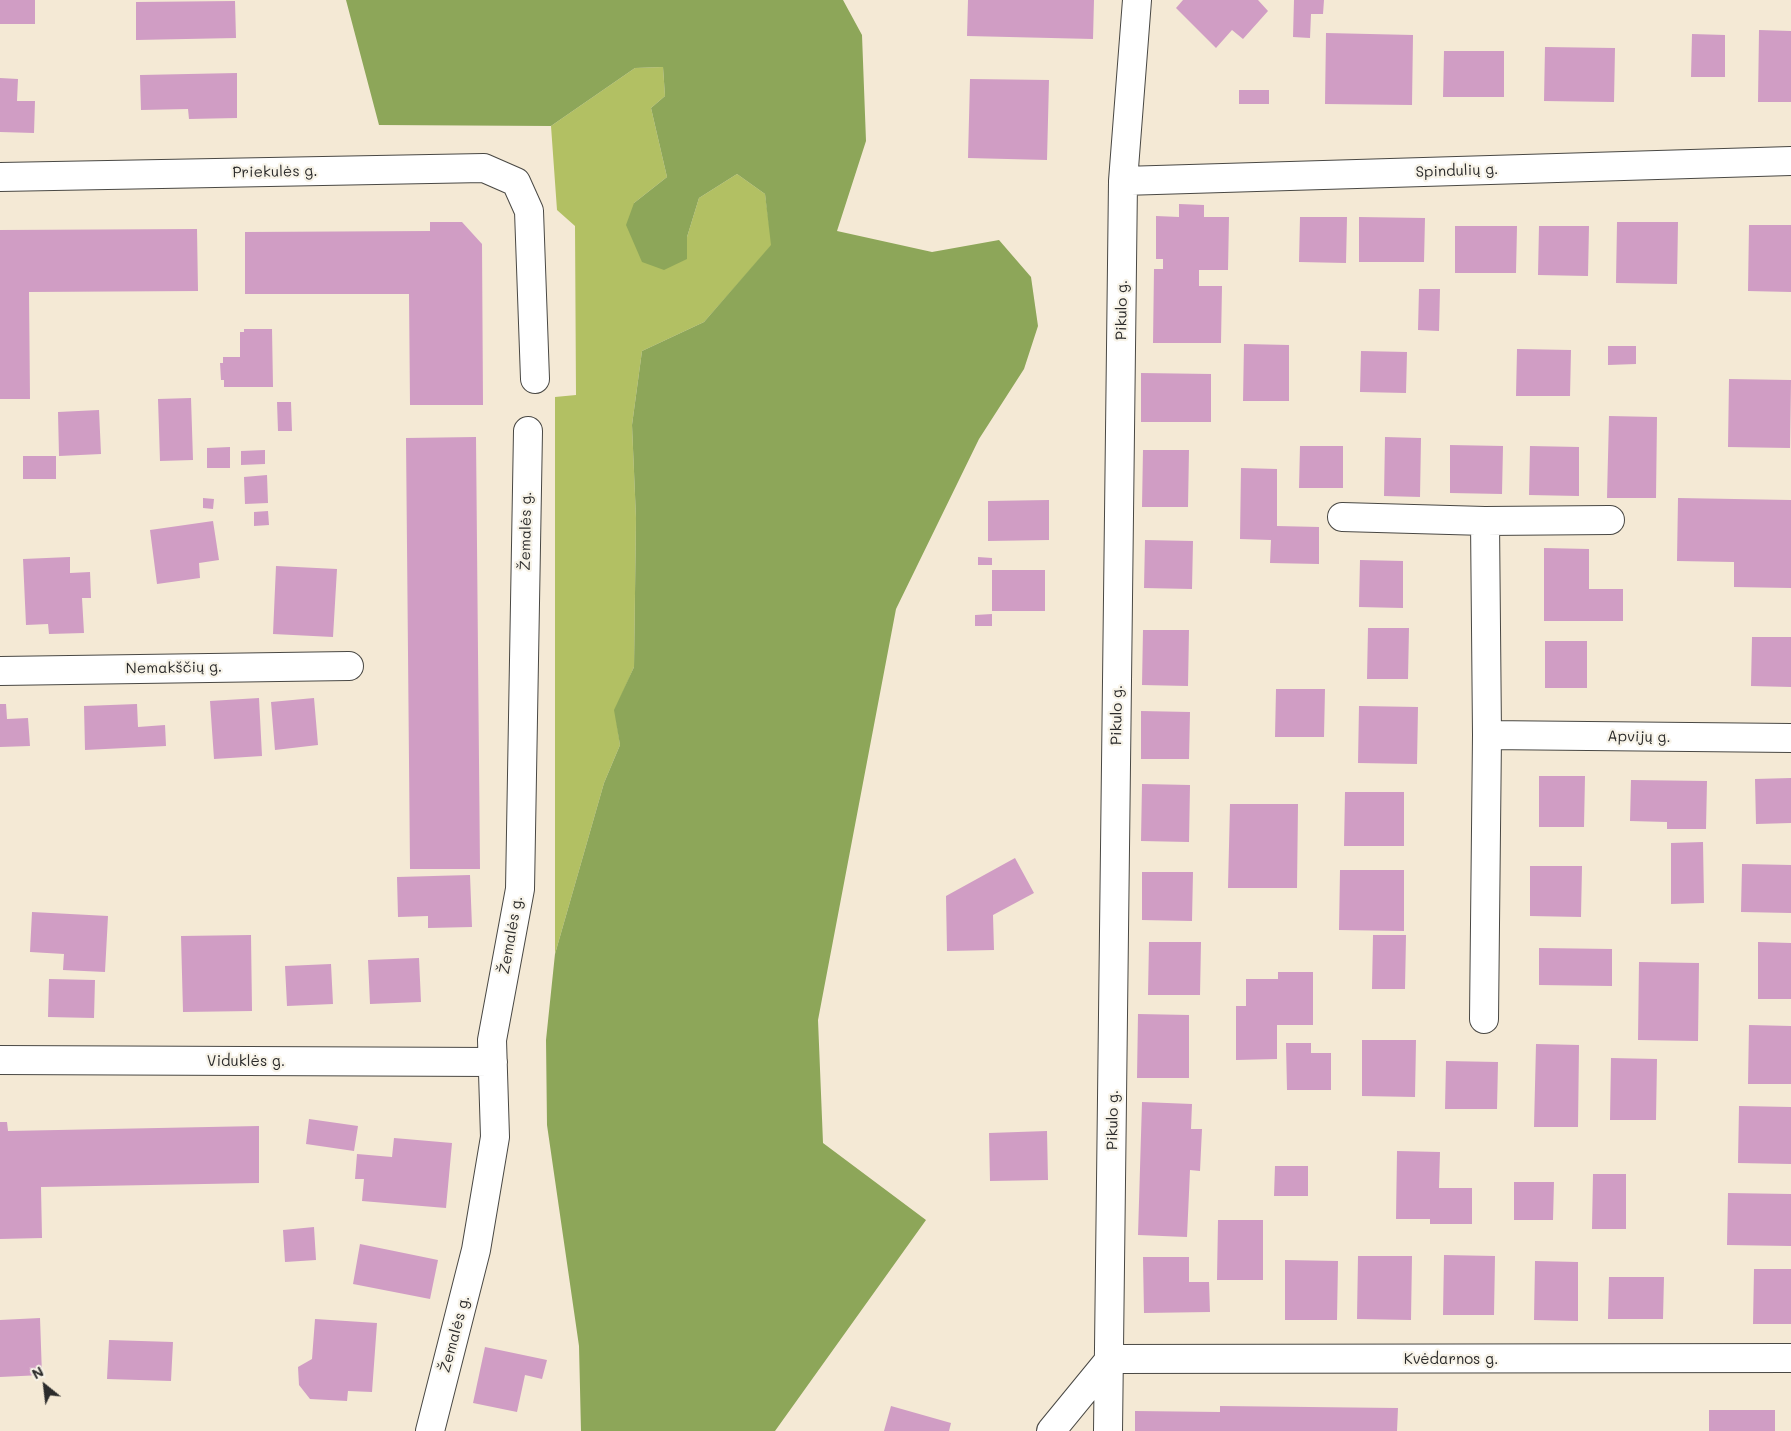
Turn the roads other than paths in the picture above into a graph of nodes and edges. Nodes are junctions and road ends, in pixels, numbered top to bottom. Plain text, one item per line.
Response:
1 (1137, 0) edge
2 (1791, 161) edge
3 (0, 177) edge
4 (1123, 181) junction
5 (535, 379) dead end
6 (528, 432) dead end
7 (1342, 517) dead end
8 (1610, 520) dead end
9 (1485, 521) junction
10 (349, 666) dead end
11 (0, 671) edge
12 (1487, 735) junction
13 (1791, 738) edge
14 (1484, 1019) dead end
15 (0, 1060) edge
16 (493, 1062) junction
17 (1791, 1358) edge
18 (1110, 1359) junction
19 (430, 1431) edge
20 (1051, 1431) edge
21 (1108, 1431) edge

1 - 4 street, Pikulo g.
2 - 4 street, Spindulių g.
3 - 5 street, Priekulės g.
4 - 18 street, Pikulo g.
6 - 16 street, Žemalės g.
7 - 9 street
8 - 9 street
9 - 12 street
10 - 11 street, Nemakščių g.
12 - 13 street, Apvijų g.
12 - 14 street
15 - 16 street, Viduklės g.
16 - 19 street, Žemalės g.
17 - 18 street, Kvėdarnos g.
18 - 20 street
18 - 21 street, Pikulo g.

